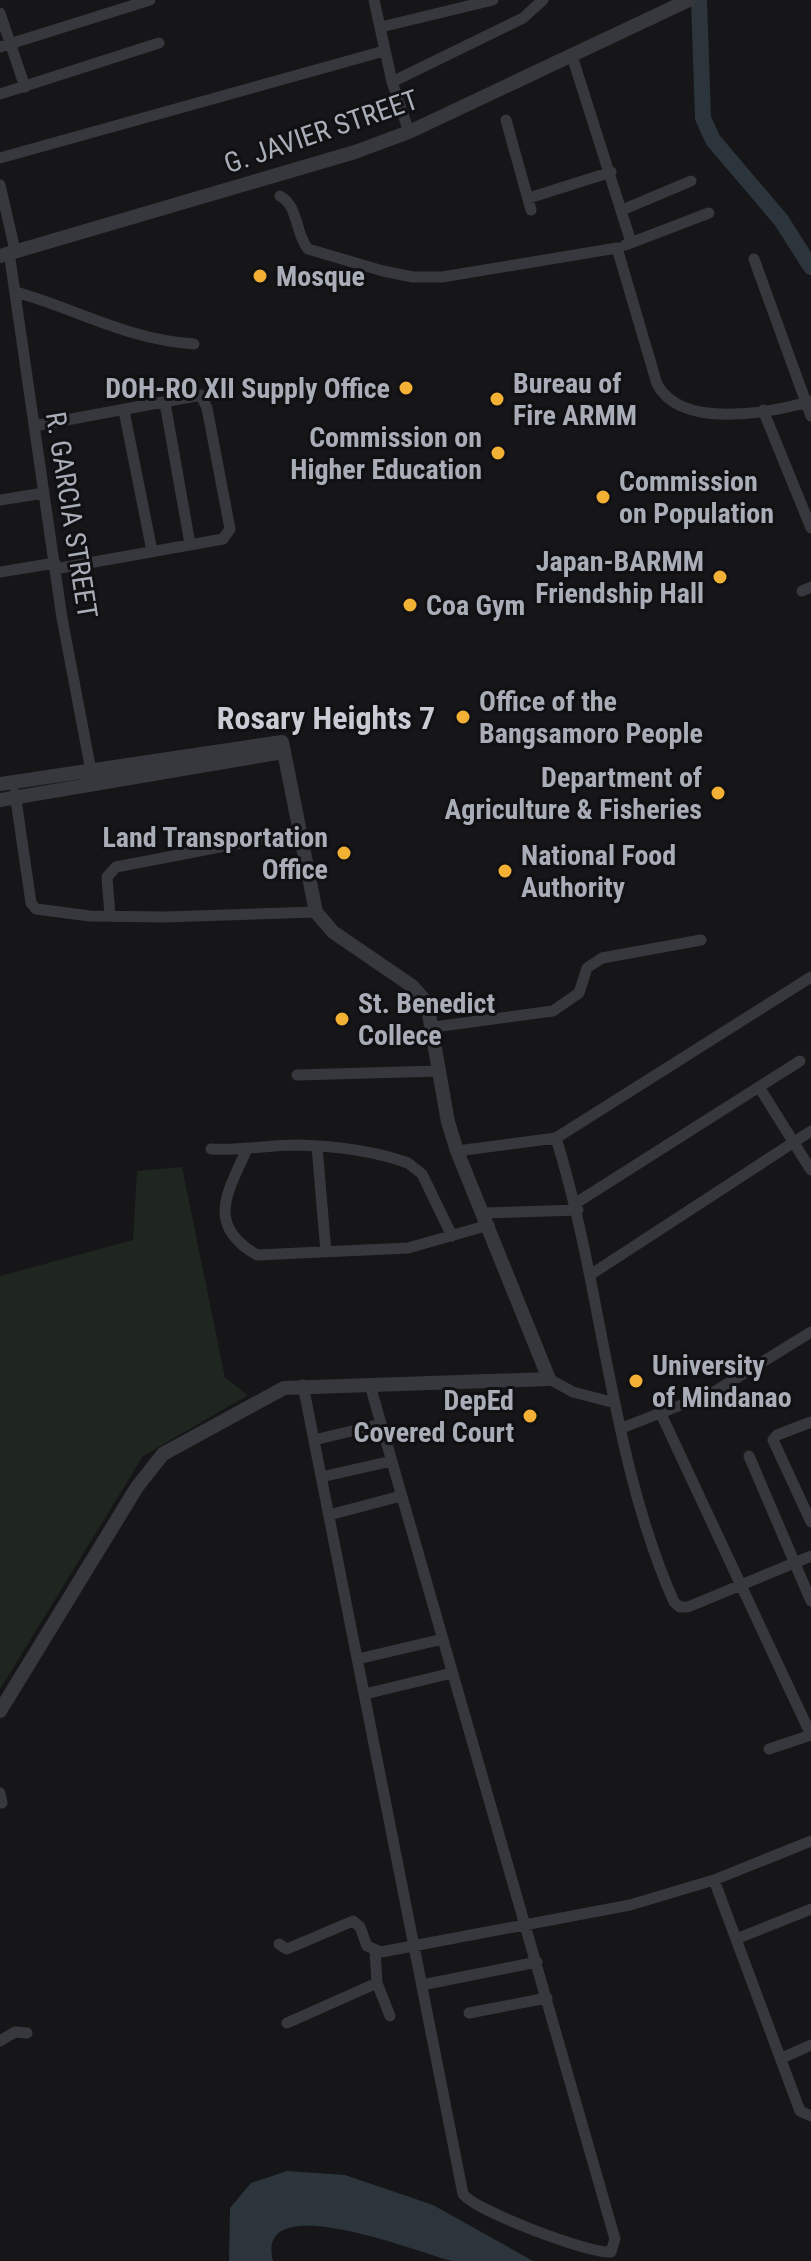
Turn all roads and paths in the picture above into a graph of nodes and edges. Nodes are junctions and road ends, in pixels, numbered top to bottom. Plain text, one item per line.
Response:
1 (150, 0) edge
2 (374, 0) edge
3 (493, 0) edge
4 (543, 0) edge
5 (687, 1) edge
6 (0, 13) edge
7 (381, 27) junction
8 (159, 43) dead end
9 (5, 45) edge
10 (384, 51) junction
11 (572, 56) junction
12 (392, 82) junction
13 (25, 87) junction
14 (0, 94) edge
15 (506, 120) dead end
16 (409, 132) junction
17 (0, 158) edge
18 (611, 172) junction
19 (691, 181) dead end
20 (0, 185) edge
21 (280, 196) dead end
22 (622, 210) junction
23 (709, 213) dead end
24 (631, 242) junction
25 (617, 248) junction
26 (8, 253) edge
27 (754, 259) dead end
28 (16, 292) junction
29 (194, 344) dead end
30 (808, 402) edge
31 (165, 403) junction
32 (763, 410) junction
33 (124, 411) junction
34 (811, 416) edge
35 (34, 426) junction
36 (44, 493) junction
37 (0, 500) edge
38 (811, 528) edge
39 (190, 544) junction
40 (152, 551) junction
41 (55, 566) junction
42 (0, 572) edge
43 (92, 777) junction
44 (6, 782) edge
45 (8, 798) edge
46 (299, 832) junction
47 (316, 912) junction
48 (110, 916) junction
49 (701, 940) dead end
50 (811, 977) edge
51 (434, 1027) junction
52 (800, 1061) dead end
53 (440, 1071) junction
54 (297, 1075) dead end
55 (759, 1087) junction
56 (811, 1131) edge
57 (556, 1138) junction
58 (794, 1142) junction
59 (317, 1147) junction
60 (211, 1149) dead end
61 (246, 1151) junction
62 (457, 1151) junction
63 (811, 1170) edge
64 (577, 1207) junction
65 (487, 1219) junction
66 (452, 1236) junction
67 (326, 1252) junction
68 (590, 1275) junction
69 (811, 1332) edge
70 (549, 1379) junction
71 (303, 1385) junction
72 (370, 1385) junction
73 (615, 1403) junction
74 (661, 1414) junction
75 (811, 1422) edge
76 (381, 1424) junction
77 (622, 1428) junction
78 (314, 1440) junction
79 (749, 1456) dead end
80 (392, 1461) junction
81 (321, 1477) junction
82 (401, 1496) junction
83 (329, 1515) junction
84 (811, 1522) edge
85 (811, 1556) edge
86 (794, 1564) junction
87 (744, 1586) junction
88 (811, 1601) edge
89 (443, 1639) junction
90 (358, 1659) junction
91 (452, 1673) junction
92 (365, 1694) junction
93 (0, 1711) edge
94 (811, 1735) edge
95 (769, 1749) dead end
96 (811, 1841) edge
97 (714, 1880) junction
98 (811, 1909) edge
99 (526, 1923) junction
100 (736, 1939) junction
101 (279, 1944) dead end
102 (415, 1946) junction
103 (375, 1952) junction
104 (537, 1962) junction
105 (377, 1983) junction
106 (422, 1985) junction
107 (547, 1998) junction
108 (469, 2013) dead end
109 (390, 2016) dead end
110 (287, 2023) dead end
111 (27, 2033) dead end
112 (0, 2041) edge
113 (811, 2045) edge
114 (782, 2058) junction
115 (811, 2116) edge

1 - 9 street
2 - 7 street
3 - 7 street
4 - 12 street
5 - 11 street, G. JAVIER STREET
6 - 9 street
7 - 10 street
8 - 13 street
9 - 13 street
10 - 12 street
10 - 17 street
11 - 16 street, G. JAVIER STREET
11 - 18 street
12 - 16 street
13 - 14 street
15 - 18 street
16 - 26 street, G. JAVIER STREET
18 - 22 street
19 - 22 street
20 - 26 street, R. GARCIA STREET
21 - 25 street
22 - 24 street
23 - 24 street
24 - 25 street
25 - 32 street
26 - 28 street, R. GARCIA STREET
27 - 30 street
28 - 29 street
28 - 35 street, R. GARCIA STREET
30 - 32 street
30 - 34 street
31 - 33 street
31 - 39 street
31 - 39 street
32 - 38 street
33 - 35 street
33 - 40 street
35 - 36 street, R. GARCIA STREET
36 - 37 street
36 - 41 street, R. GARCIA STREET
39 - 40 street
40 - 41 street
41 - 42 street
41 - 43 street, R. GARCIA STREET
43 - 44 street
43 - 45 street
43 - 46 street
44 - 45 street
45 - 48 street
46 - 47 street
46 - 48 street
47 - 48 street
47 - 51 street
49 - 51 street
50 - 57 street
51 - 53 street
52 - 55 street
53 - 54 street
53 - 62 street
55 - 58 street
55 - 64 street
56 - 58 street
57 - 62 street
57 - 64 street
58 - 63 street
58 - 68 street
59 - 61 street
59 - 66 street
59 - 67 street
60 - 61 street
61 - 67 street
62 - 65 street
64 - 65 street
64 - 68 street
65 - 66 street
65 - 70 street
66 - 67 street
68 - 73 street
69 - 74 street
70 - 72 street
70 - 73 street
71 - 72 street
71 - 78 street
71 - 93 street
72 - 76 street
73 - 77 street
74 - 77 street
74 - 87 street
75 - 84 street
76 - 78 street
76 - 80 street
77 - 87 street
78 - 81 street
79 - 86 street
80 - 81 street
80 - 82 street
81 - 83 street
82 - 83 street
82 - 89 street
83 - 90 street
85 - 86 street
86 - 87 street
86 - 88 street
87 - 94 street
89 - 90 street
89 - 91 street
90 - 92 street
91 - 92 street
91 - 99 street
92 - 102 street
94 - 95 street
96 - 97 street
97 - 99 street
97 - 100 street
98 - 100 street
99 - 102 street
99 - 104 street
100 - 114 street
101 - 103 street
102 - 103 street
102 - 106 street
103 - 105 street
104 - 106 street
104 - 107 street
105 - 109 street
105 - 110 street
106 - 107 street
107 - 108 street
111 - 112 street
113 - 114 street
114 - 115 street

